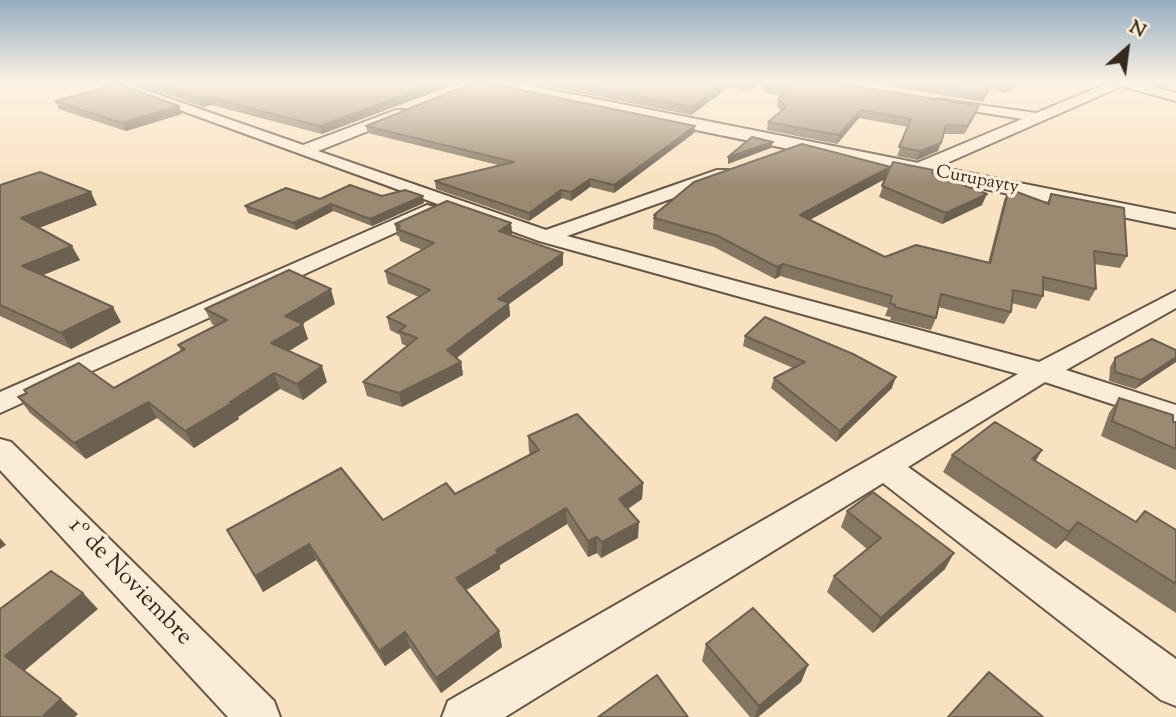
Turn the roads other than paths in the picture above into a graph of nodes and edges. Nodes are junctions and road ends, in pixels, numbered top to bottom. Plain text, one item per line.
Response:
1 (218, 116) edge
2 (392, 116) edge
3 (655, 116) edge
4 (1030, 116) edge
5 (1043, 116) edge
6 (1040, 118) junction
7 (800, 146) junction
8 (305, 150) junction
9 (762, 160) edge
10 (737, 169) edge
11 (918, 169) junction
12 (448, 202) junction
13 (1176, 221) edge
14 (546, 237) junction
15 (1176, 298) edge
16 (1042, 372) junction
17 (0, 403) edge
18 (1176, 415) edge
19 (0, 450) edge
20 (883, 466) junction
21 (1176, 685) edge
22 (258, 717) edge
23 (464, 717) edge

1 - 8 street
2 - 8 street
3 - 7 street, Curupayty
4 - 6 street
5 - 6 street
6 - 11 street
7 - 9 street
7 - 11 street, Curupayty
8 - 12 street
10 - 14 street
11 - 13 street, Curupayty
12 - 14 street
12 - 17 street
14 - 16 street
15 - 16 street
16 - 18 street
16 - 20 street
19 - 22 street, 1º de Noviembre
20 - 21 street
20 - 23 street

